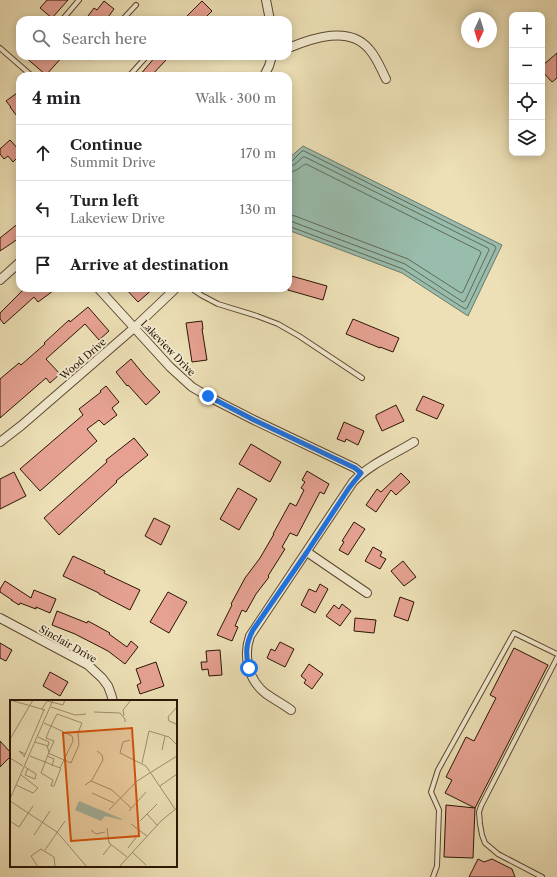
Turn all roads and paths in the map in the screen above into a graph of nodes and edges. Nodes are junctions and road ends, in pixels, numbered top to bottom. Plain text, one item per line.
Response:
1 (79, 0) edge
2 (266, 0) edge
3 (136, 5) dead end
4 (65, 16) edge
5 (126, 16) edge
6 (269, 16) edge
7 (292, 47) edge
8 (0, 48) edge
9 (143, 60) edge
10 (271, 60) edge
11 (27, 72) edge
12 (133, 72) edge
13 (266, 72) edge
14 (386, 79) dead end
15 (16, 266) edge
16 (0, 280) edge
17 (102, 292) edge
18 (172, 292) edge
19 (197, 292) edge
20 (134, 328) junction
21 (362, 378) dead end
22 (0, 442) edge
23 (414, 442) dead end
24 (361, 473) junction
25 (307, 552) junction
26 (367, 593) dead end
27 (0, 618) edge
28 (557, 654) edge
29 (557, 658) edge
30 (112, 700) edge
31 (292, 710) dead end
32 (433, 877) edge
33 (542, 877) edge

1 - 4 lane
2 - 6 street
3 - 5 lane
7 - 14 street
8 - 11 lane
9 - 12 lane
10 - 13 street
15 - 16 street
17 - 20 street, Lakeview Drive
18 - 20 street, Wood Drive
19 - 21 lane
20 - 22 street, Wood Drive
20 - 24 street, Lakeview Drive
23 - 24 street
24 - 25 street
25 - 26 street
25 - 31 street
27 - 30 street, Sinclair Drive
28 - 32 lane
29 - 33 lane

